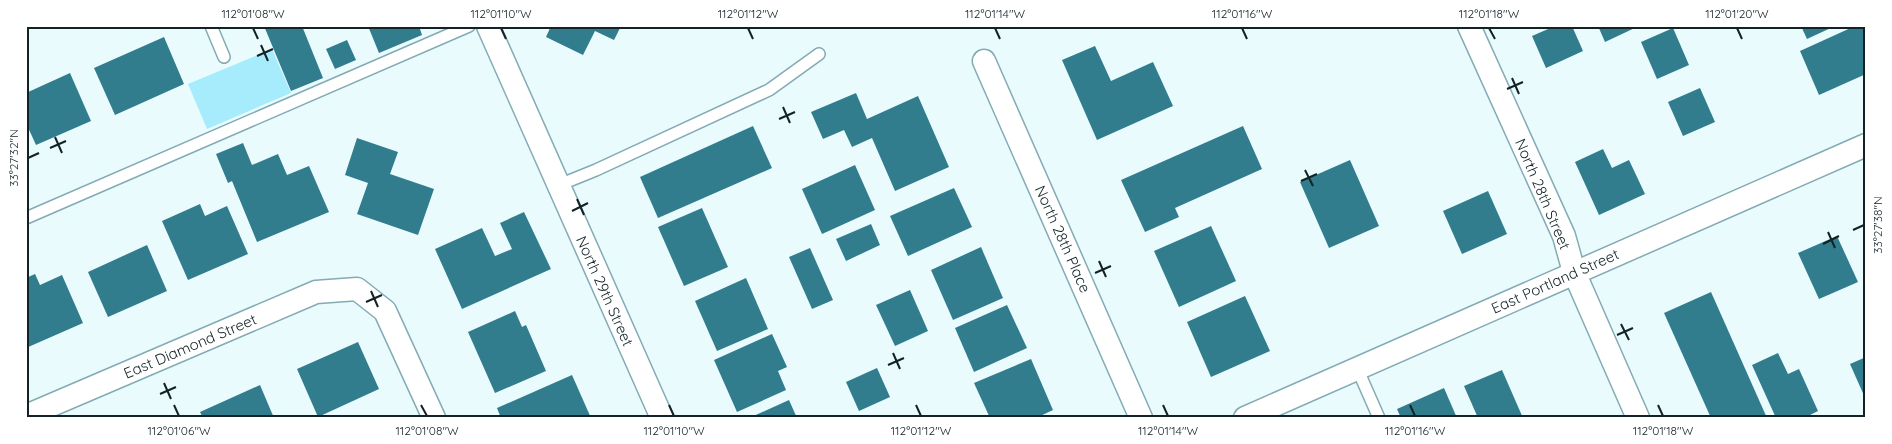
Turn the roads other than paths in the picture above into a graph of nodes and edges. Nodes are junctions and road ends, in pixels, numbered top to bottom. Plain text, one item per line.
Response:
1 (211, 26) edge
2 (469, 26) edge
3 (488, 26) edge
4 (1469, 26) edge
5 (819, 54) dead end
6 (224, 57) dead end
7 (984, 60) dead end
8 (1866, 145) edge
9 (558, 185) junction
10 (26, 218) edge
11 (1574, 272) junction
12 (1357, 368) junction
13 (26, 416) edge
14 (434, 418) edge
15 (662, 418) edge
16 (1141, 418) edge
17 (1246, 418) edge
18 (1379, 418) edge
19 (1638, 418) edge

1 - 6 lane
2 - 10 lane
3 - 9 street, North 29th Street
4 - 11 street, North 28th Street
5 - 9 lane
7 - 16 street, North 28th Place
8 - 11 street, East Portland Street
9 - 15 street, North 29th Street
11 - 12 street, East Portland Street
11 - 19 street, North 28th Street
12 - 17 street, East Portland Street
12 - 18 lane
13 - 14 street, East Diamond Street

